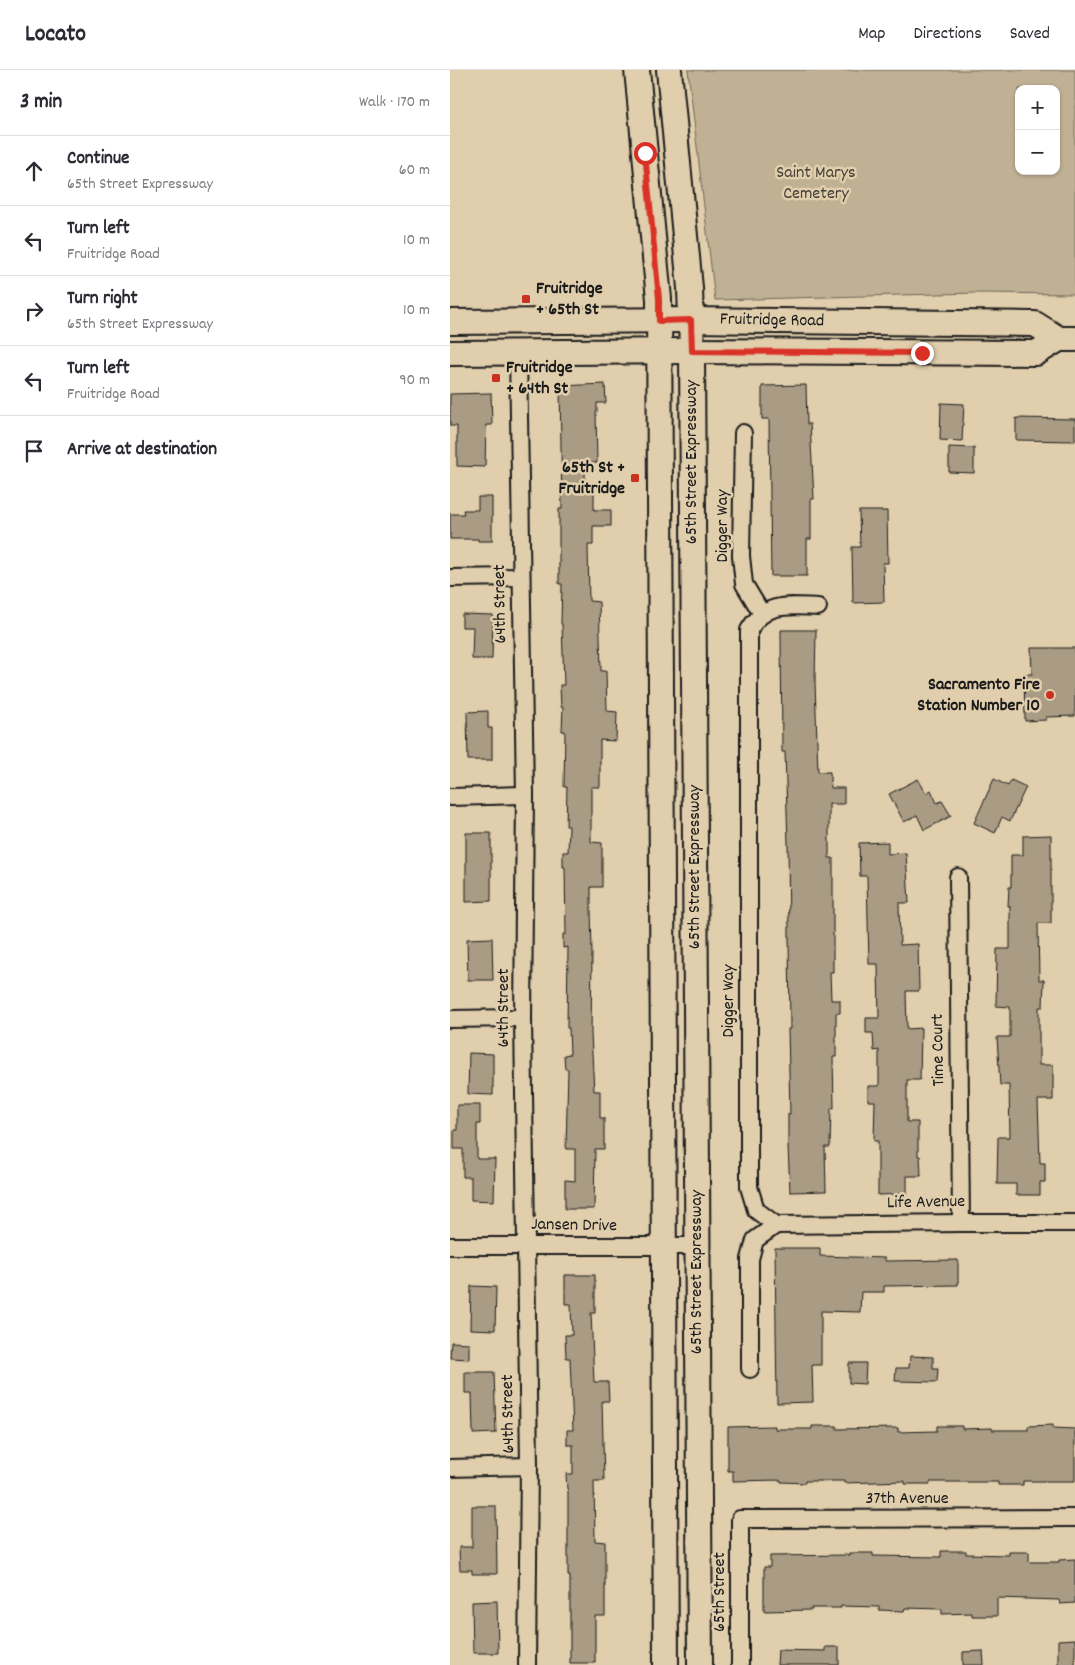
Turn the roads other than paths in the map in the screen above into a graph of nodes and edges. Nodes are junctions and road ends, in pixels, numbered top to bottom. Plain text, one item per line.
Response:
1 (637, 70) edge
2 (670, 70) edge
3 (691, 320) junction
4 (659, 321) junction
5 (450, 322) edge
6 (1067, 339) edge
7 (692, 351) junction
8 (518, 352) junction
9 (659, 352) junction
10 (450, 353) edge
11 (743, 433) dead end
12 (520, 577) junction
13 (450, 578) edge
14 (818, 607) dead end
15 (762, 614) junction
16 (525, 796) junction
17 (450, 797) edge
18 (958, 877) dead end
19 (523, 1018) junction
20 (450, 1019) edge
21 (961, 1223) junction
22 (1075, 1224) edge
23 (776, 1225) junction
24 (526, 1245) junction
25 (450, 1246) edge
26 (664, 1246) junction
27 (697, 1246) junction
28 (750, 1369) dead end
29 (529, 1466) junction
30 (450, 1468) edge
31 (1075, 1518) edge
32 (740, 1519) joint
33 (527, 1665) edge
34 (666, 1665) edge
35 (700, 1665) edge
36 (740, 1665) edge

1 - 4 main road, 65th Street Expressway
2 - 3 main road, 65th Street Expressway
3 - 4 main road, Fruitridge Road
3 - 6 main road, Fruitridge Road
3 - 7 main road, 65th Street Expressway
4 - 5 main road, Fruitridge Road
4 - 9 main road, 65th Street Expressway
6 - 7 main road, Fruitridge Road
7 - 9 main road, Fruitridge Road
7 - 27 main road, 65th Street Expressway
8 - 9 main road, Fruitridge Road
8 - 10 main road, Fruitridge Road
8 - 12 street, 64th Street
9 - 26 main road, 65th Street Expressway
11 - 15 street, Digger Way
12 - 13 street
12 - 16 street, 64th Street
14 - 15 street
15 - 23 street, Digger Way
16 - 17 street
16 - 19 street, 64th Street
18 - 21 street, Time Court
19 - 20 street
19 - 24 street, 64th Street
21 - 22 street, Life Avenue
21 - 23 street, Life Avenue
23 - 28 street
24 - 25 street, Jansen Drive
24 - 26 street, Jansen Drive
24 - 29 street, 64th Street
26 - 27 street, Jansen Drive
26 - 34 main road, 65th Street Expressway
27 - 35 main road, 65th Street Expressway
29 - 30 street
29 - 33 street, 64th Street
31 - 32 street, 37th Avenue
32 - 36 street, 65th Street

